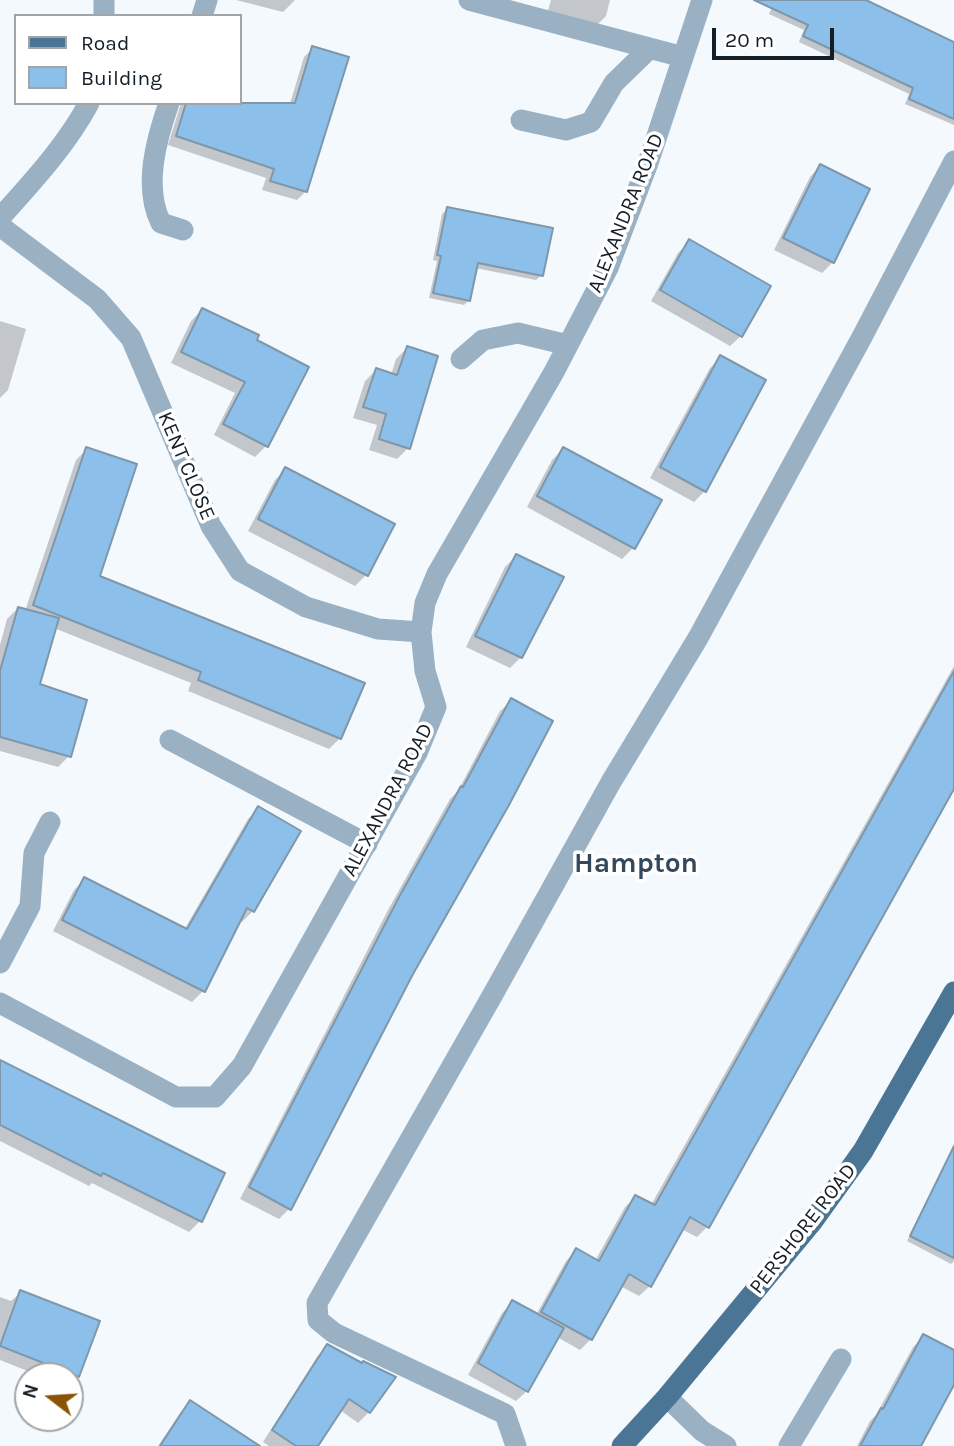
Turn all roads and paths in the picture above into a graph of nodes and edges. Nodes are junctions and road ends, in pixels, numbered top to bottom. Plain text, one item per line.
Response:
1 (469, 0) edge
2 (702, 0) edge
3 (650, 48) junction
4 (683, 57) junction
5 (88, 105) edge
6 (168, 105) edge
7 (522, 120) dead end
8 (954, 161) edge
9 (0, 218) edge
10 (0, 226) edge
11 (183, 230) dead end
12 (568, 345) junction
13 (461, 359) dead end
14 (421, 632) junction
15 (170, 740) dead end
16 (50, 822) dead end
17 (367, 844) junction
18 (0, 963) edge
19 (954, 992) edge
20 (0, 1003) edge
21 (841, 1359) dead end
22 (667, 1397) junction
23 (516, 1446) edge
24 (622, 1446) edge
25 (726, 1446) edge
26 (789, 1446) edge

1 - 3 street
2 - 4 street, ALEXANDRA ROAD
3 - 4 street
3 - 7 street
4 - 12 street, ALEXANDRA ROAD
5 - 9 street
6 - 11 street
8 - 23 street
10 - 14 street, KENT CLOSE
12 - 13 street
12 - 14 street, ALEXANDRA ROAD
14 - 17 street, ALEXANDRA ROAD
15 - 17 street
16 - 18 street
17 - 20 street, ALEXANDRA ROAD
19 - 22 main road, PERSHORE ROAD
21 - 26 street
22 - 24 main road, PERSHORE ROAD
22 - 25 street

